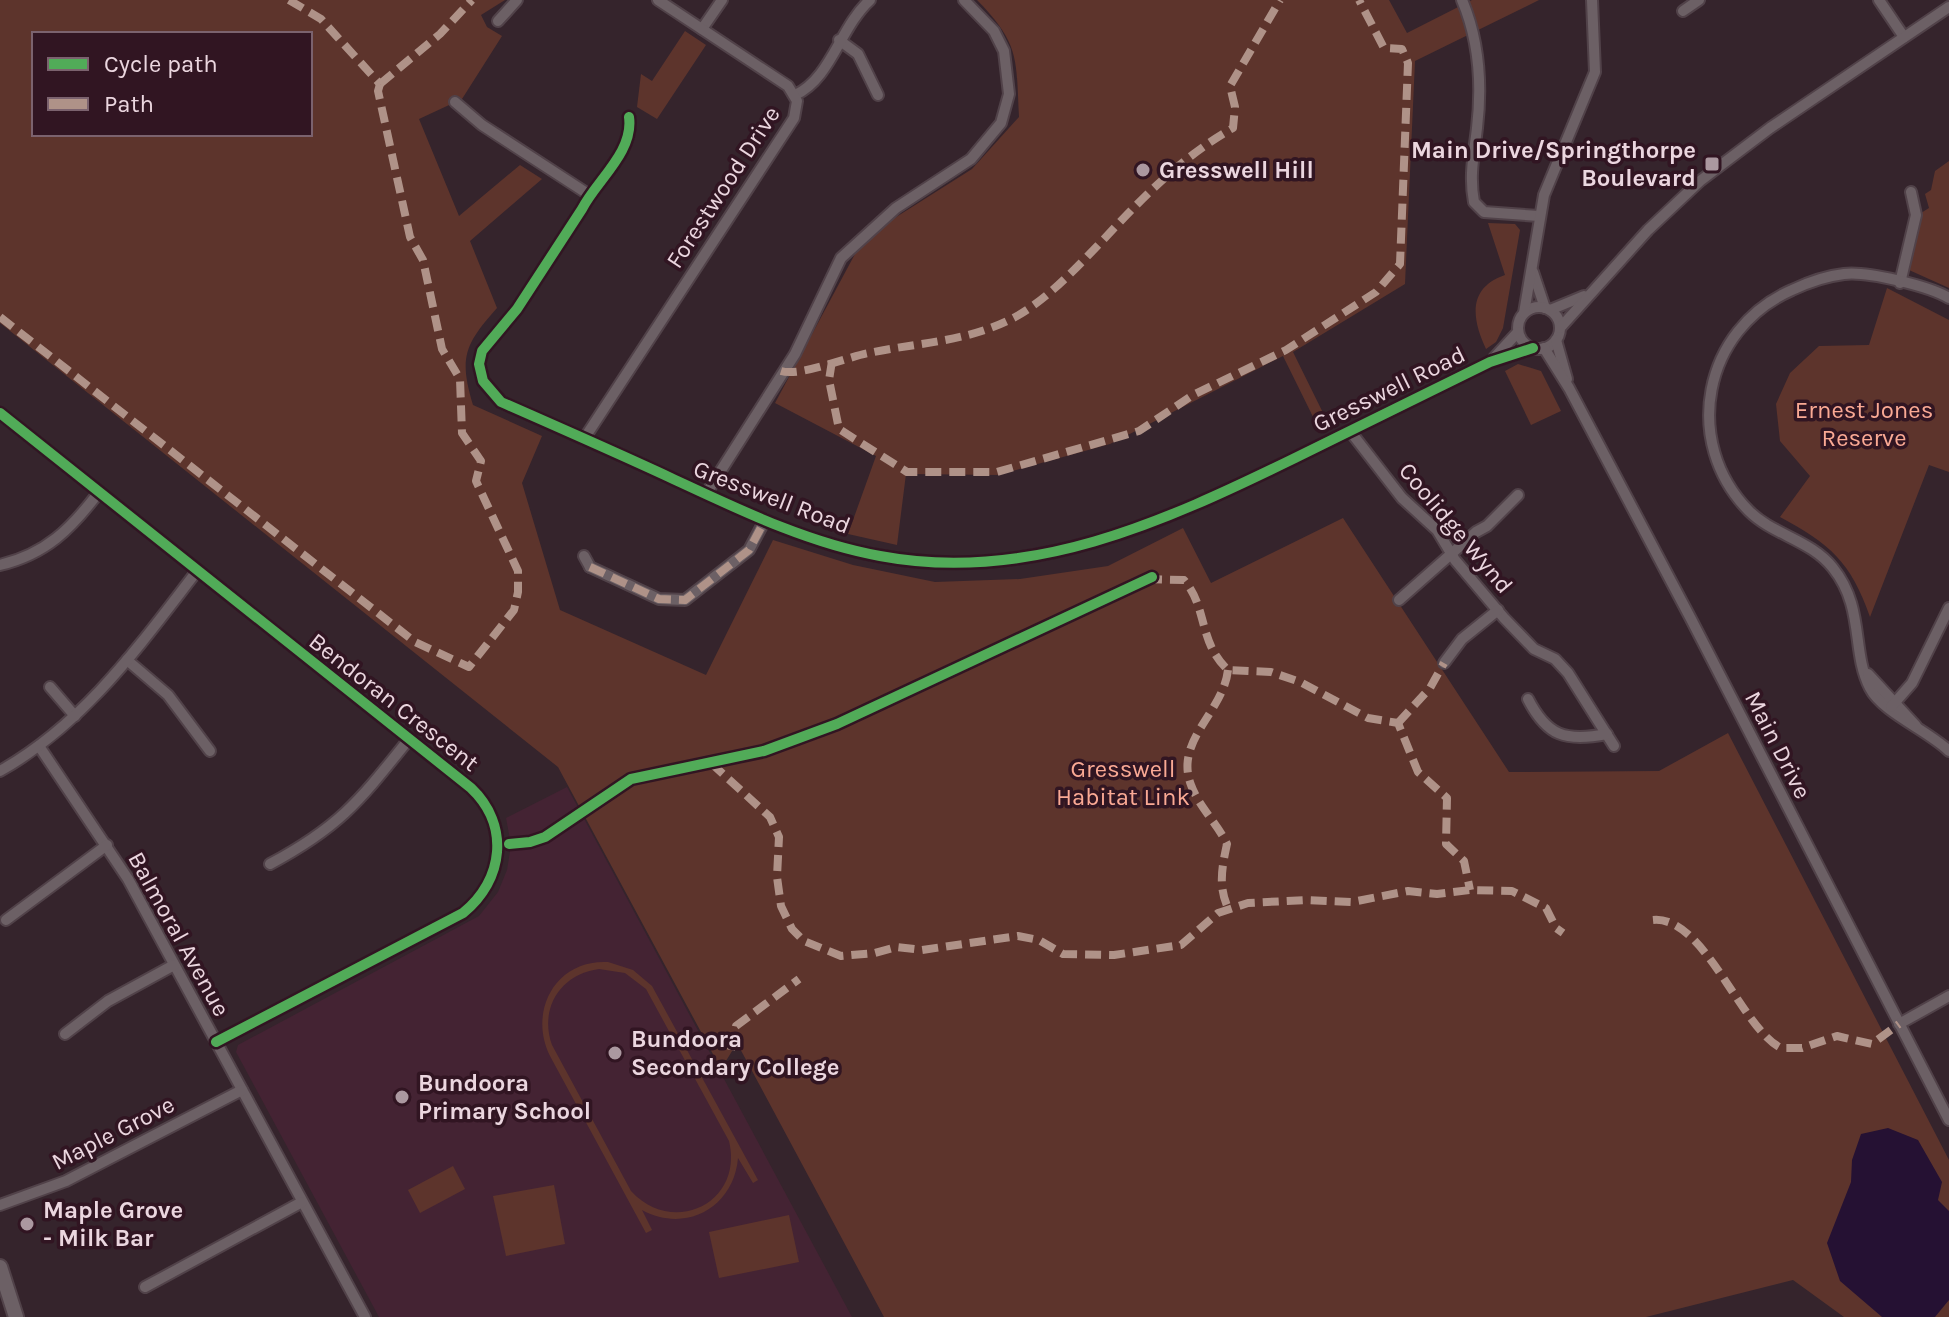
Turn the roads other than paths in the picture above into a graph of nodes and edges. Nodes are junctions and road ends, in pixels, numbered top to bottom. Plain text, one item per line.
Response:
1 (517, 0) edge
2 (658, 0) edge
3 (722, 0) edge
4 (870, 0) edge
5 (964, 0) edge
6 (1462, 0) edge
7 (1592, 0) edge
8 (1699, 0) edge
9 (1879, 0) edge
10 (1949, 7) edge
11 (1683, 11) dead end
12 (498, 21) dead end
13 (702, 29) junction
14 (1904, 37) junction
15 (839, 40) junction
16 (795, 95) junction
17 (878, 95) dead end
18 (455, 102) dead end
19 (629, 117) dead end
20 (1911, 192) dead end
21 (588, 194) junction
22 (1539, 216) junction
23 (1532, 266) junction
24 (1900, 283) junction
25 (1589, 294) junction
26 (1949, 298) edge
27 (1547, 309) junction
28 (1524, 313) junction
29 (1560, 328) junction
30 (1518, 332) junction
31 (1556, 340) junction
32 (1538, 348) junction
33 (1490, 362) junction
34 (1569, 388) junction
35 (0, 413) edge
36 (1350, 431) junction
37 (584, 439) junction
38 (99, 492) junction
39 (706, 494) junction
40 (1518, 495) dead end
41 (765, 520) junction
42 (1451, 554) junction
43 (584, 556) dead end
44 (0, 565) edge
45 (197, 571) junction
46 (1399, 600) dead end
47 (1949, 608) edge
48 (1498, 610) junction
49 (127, 660) junction
50 (1444, 663) dead end
51 (50, 687) dead end
52 (1528, 699) dead end
53 (1894, 704) junction
54 (75, 716) junction
55 (1607, 734) junction
56 (409, 739) junction
57 (39, 746) junction
58 (1614, 746) dead end
59 (210, 751) dead end
60 (1949, 751) edge
61 (0, 771) edge
62 (107, 845) junction
63 (270, 864) dead end
64 (6, 920) dead end
65 (174, 965) junction
66 (1949, 996) edge
67 (1899, 1024) junction
68 (65, 1034) dead end
69 (216, 1042) junction
70 (242, 1090) junction
71 (1949, 1120) edge
72 (302, 1202) junction
73 (0, 1205) edge
74 (0, 1267) edge
75 (145, 1287) dead end
76 (16, 1317) edge
77 (365, 1317) edge

1 - 12 street
2 - 13 street, Forestwood Drive
3 - 13 street
4 - 15 street
5 - 39 street
6 - 22 street
7 - 22 street
8 - 11 street
9 - 14 street
10 - 14 street
13 - 16 street, Forestwood Drive
14 - 25 street
15 - 16 street
15 - 17 street
16 - 37 street, Forestwood Drive
18 - 21 street
19 - 21 street, Gresswell Road
20 - 24 street
21 - 37 street, Gresswell Road
22 - 23 street
23 - 27 street
23 - 28 street
24 - 26 street
24 - 53 street
25 - 27 street
25 - 29 street
27 - 28 street
27 - 29 street
28 - 30 street
29 - 31 street
30 - 32 street
30 - 33 street, Gresswell Road
31 - 32 street
31 - 34 street, Main Drive
32 - 33 street, Gresswell Road
32 - 34 street, Main Drive
33 - 36 street, Gresswell Road
34 - 67 street, Main Drive
35 - 38 street, Bendoran Crescent
36 - 41 street, Gresswell Road
36 - 42 street, Coolidge Wynd
37 - 39 street, Gresswell Road
38 - 44 street
38 - 45 street, Bendoran Crescent
39 - 41 street, Gresswell Road
40 - 42 street
41 - 43 street
42 - 46 street
42 - 48 street, Coolidge Wynd
45 - 49 street
45 - 56 street, Bendoran Crescent
47 - 53 street
48 - 50 street
48 - 55 street, Coolidge Wynd
49 - 54 street
49 - 59 street
51 - 54 street
52 - 55 street
53 - 60 street
54 - 57 street
55 - 58 street, Coolidge Wynd
56 - 63 street
56 - 69 street, Bendoran Crescent
57 - 61 street
57 - 62 street, Balmoral Avenue
62 - 64 street
62 - 65 street, Balmoral Avenue
65 - 68 street
65 - 69 street, Balmoral Avenue
66 - 67 street
67 - 71 street, Main Drive
69 - 70 street, Balmoral Avenue
70 - 72 street, Balmoral Avenue
70 - 73 street, Maple Grove
72 - 75 street
72 - 77 street, Balmoral Avenue
74 - 76 street

